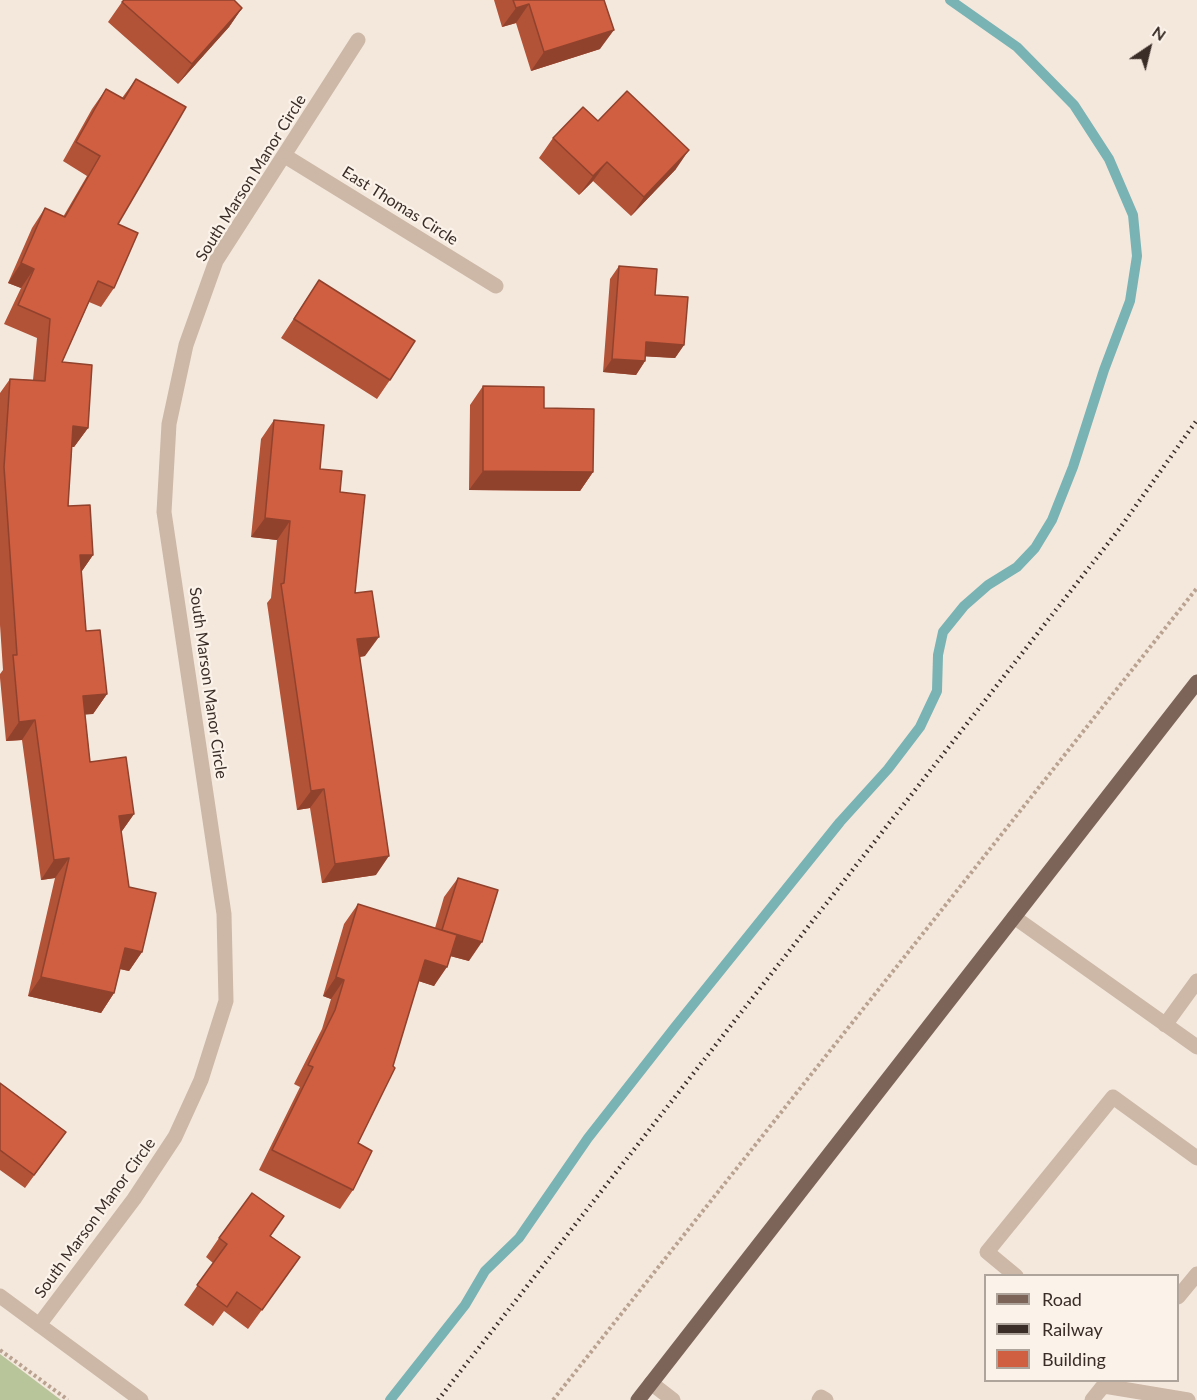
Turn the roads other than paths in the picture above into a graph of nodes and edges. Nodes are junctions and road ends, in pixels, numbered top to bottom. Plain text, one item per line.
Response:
1 (358, 40) dead end
2 (285, 156) junction
3 (496, 286) dead end
4 (1197, 682) edge
5 (1014, 917) junction
6 (1197, 981) edge
7 (1165, 1024) junction
8 (1197, 1047) edge
9 (1197, 1158) edge
10 (1015, 1274) edge
11 (1197, 1274) edge
12 (0, 1296) edge
13 (1179, 1297) edge
14 (39, 1325) junction
15 (651, 1383) junction
16 (1106, 1383) edge
17 (1181, 1399) edge
18 (141, 1400) edge
19 (638, 1400) edge
20 (673, 1400) edge
21 (819, 1400) edge
22 (826, 1400) edge
23 (1092, 1400) edge

1 - 2 street, South Marson Manor Circle
2 - 3 street, East Thomas Circle
2 - 14 street, South Marson Manor Circle
4 - 5 main road
5 - 7 street
5 - 15 main road
6 - 7 street
7 - 8 street
9 - 10 street
11 - 13 street
12 - 14 street
14 - 18 street
15 - 19 main road
15 - 20 street
16 - 17 street
16 - 23 street
21 - 22 street

